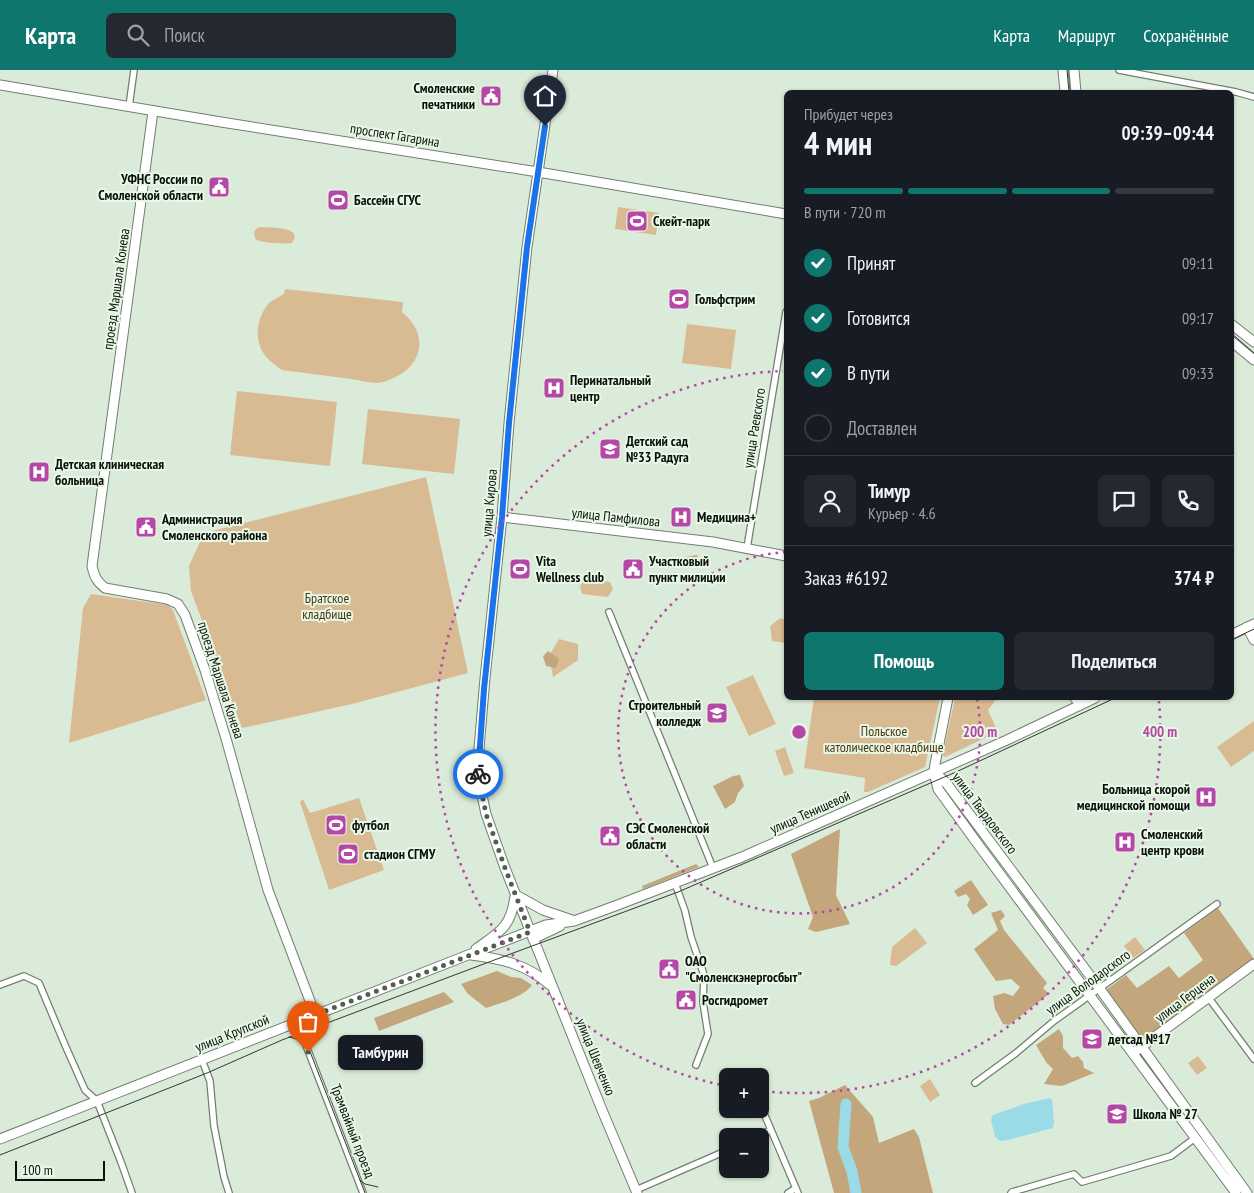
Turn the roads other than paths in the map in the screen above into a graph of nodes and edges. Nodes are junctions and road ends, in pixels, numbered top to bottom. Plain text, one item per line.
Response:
1 (134, 70) edge
2 (554, 70) edge
3 (1063, 70) edge
4 (1074, 70) edge
5 (1119, 70) edge
6 (0, 85) edge
7 (1066, 90) edge
8 (1076, 90) edge
9 (1225, 90) edge
10 (1234, 92) edge
11 (1254, 97) edge
12 (129, 107) junction
13 (153, 111) junction
14 (538, 172) junction
15 (784, 214) edge
16 (784, 324) edge
17 (1234, 326) edge
18 (1254, 342) edge
19 (1234, 343) edge
20 (1254, 360) edge
21 (502, 517) junction
22 (747, 548) junction
23 (784, 556) edge
24 (610, 612) dead end
25 (1251, 625) edge
26 (1234, 634) edge
27 (1254, 640) edge
28 (948, 700) edge
29 (1077, 701) edge
30 (934, 772) junction
31 (714, 868) junction
32 (675, 883) junction
33 (516, 894) junction
34 (1030, 896) junction
35 (1021, 902) junction
36 (1217, 904) dead end
37 (574, 921) junction
38 (531, 935) junction
39 (468, 955) junction
40 (1254, 964) edge
41 (0, 985) edge
42 (552, 987) junction
43 (1100, 989) junction
44 (1090, 996) junction
45 (1208, 997) junction
46 (314, 1014) junction
47 (297, 1022) junction
48 (1142, 1047) junction
49 (1132, 1053) junction
50 (1254, 1059) edge
51 (202, 1060) junction
52 (696, 1065) dead end
53 (975, 1083) dead end
54 (97, 1101) junction
55 (766, 1118) edge
56 (771, 1130) joint
57 (1195, 1138) junction
58 (0, 1139) edge
59 (719, 1154) edge
60 (797, 1190) edge
61 (637, 1192) edge
62 (132, 1193) edge
63 (229, 1193) edge
64 (363, 1193) edge
65 (788, 1193) edge
66 (1011, 1193) edge
67 (1236, 1193) edge
68 (1248, 1193) edge

1 - 12 street
2 - 14 main road, улица Кирова
3 - 7 main road
4 - 8 main road
5 - 9 street
6 - 12 main road, проспект Гагарина
10 - 11 street
12 - 13 main road, проспект Гагарина
13 - 14 main road, проспект Гагарина
13 - 46 main road, проезд Маршала Конева
14 - 15 main road, проспект Гагарина
14 - 21 main road, улица Кирова
16 - 22 street, улица Раевского
17 - 18 main road
19 - 20 main road
21 - 22 main road, улица Памфилова
21 - 33 main road, улица Кирова
22 - 23 main road, улица Памфилова
24 - 31 street
25 - 26 main road
25 - 27 main road
28 - 30 main road
29 - 30 main road, улица Тенишевой
30 - 31 main road, улица Тенишевой
30 - 34 main road, улица Твардовского
30 - 35 main road, улица Твардовского
31 - 32 main road, улица Тенишевой
32 - 37 main road, улица Тенишевой
32 - 52 street
33 - 37 main road
33 - 38 main road, улица Кирова
33 - 39 main road
34 - 35 main road
34 - 43 main road, улица Твардовского
35 - 44 main road, улица Твардовского
36 - 43 street, улица Володарского
37 - 38 main road, улица Тенишевой
38 - 39 main road, улица Крупской
38 - 42 main road, улица Шевченко
39 - 42 main road
39 - 46 main road, улица Крупской
40 - 45 main road, улица Герцена
41 - 54 street
42 - 61 main road, улица Шевченко
43 - 44 street, улица Володарского
43 - 48 main road, улица Твардовского
44 - 49 main road, улица Твардовского
44 - 53 street, улица Володарского
45 - 48 main road, улица Герцена
45 - 50 street
46 - 47 main road, улица Крупской
47 - 51 main road, улица Крупской
47 - 64 street, Трамвайный проезд
48 - 49 main road, улица Герцена
48 - 68 main road, улица Твардовского
49 - 57 main road, улица Твардовского
51 - 54 main road, улица Крупской
51 - 63 street
54 - 58 main road, улица Крупской
54 - 62 street
55 - 56 street
56 - 60 street
57 - 66 street
57 - 67 main road, улица Твардовского
59 - 61 street
60 - 65 street

